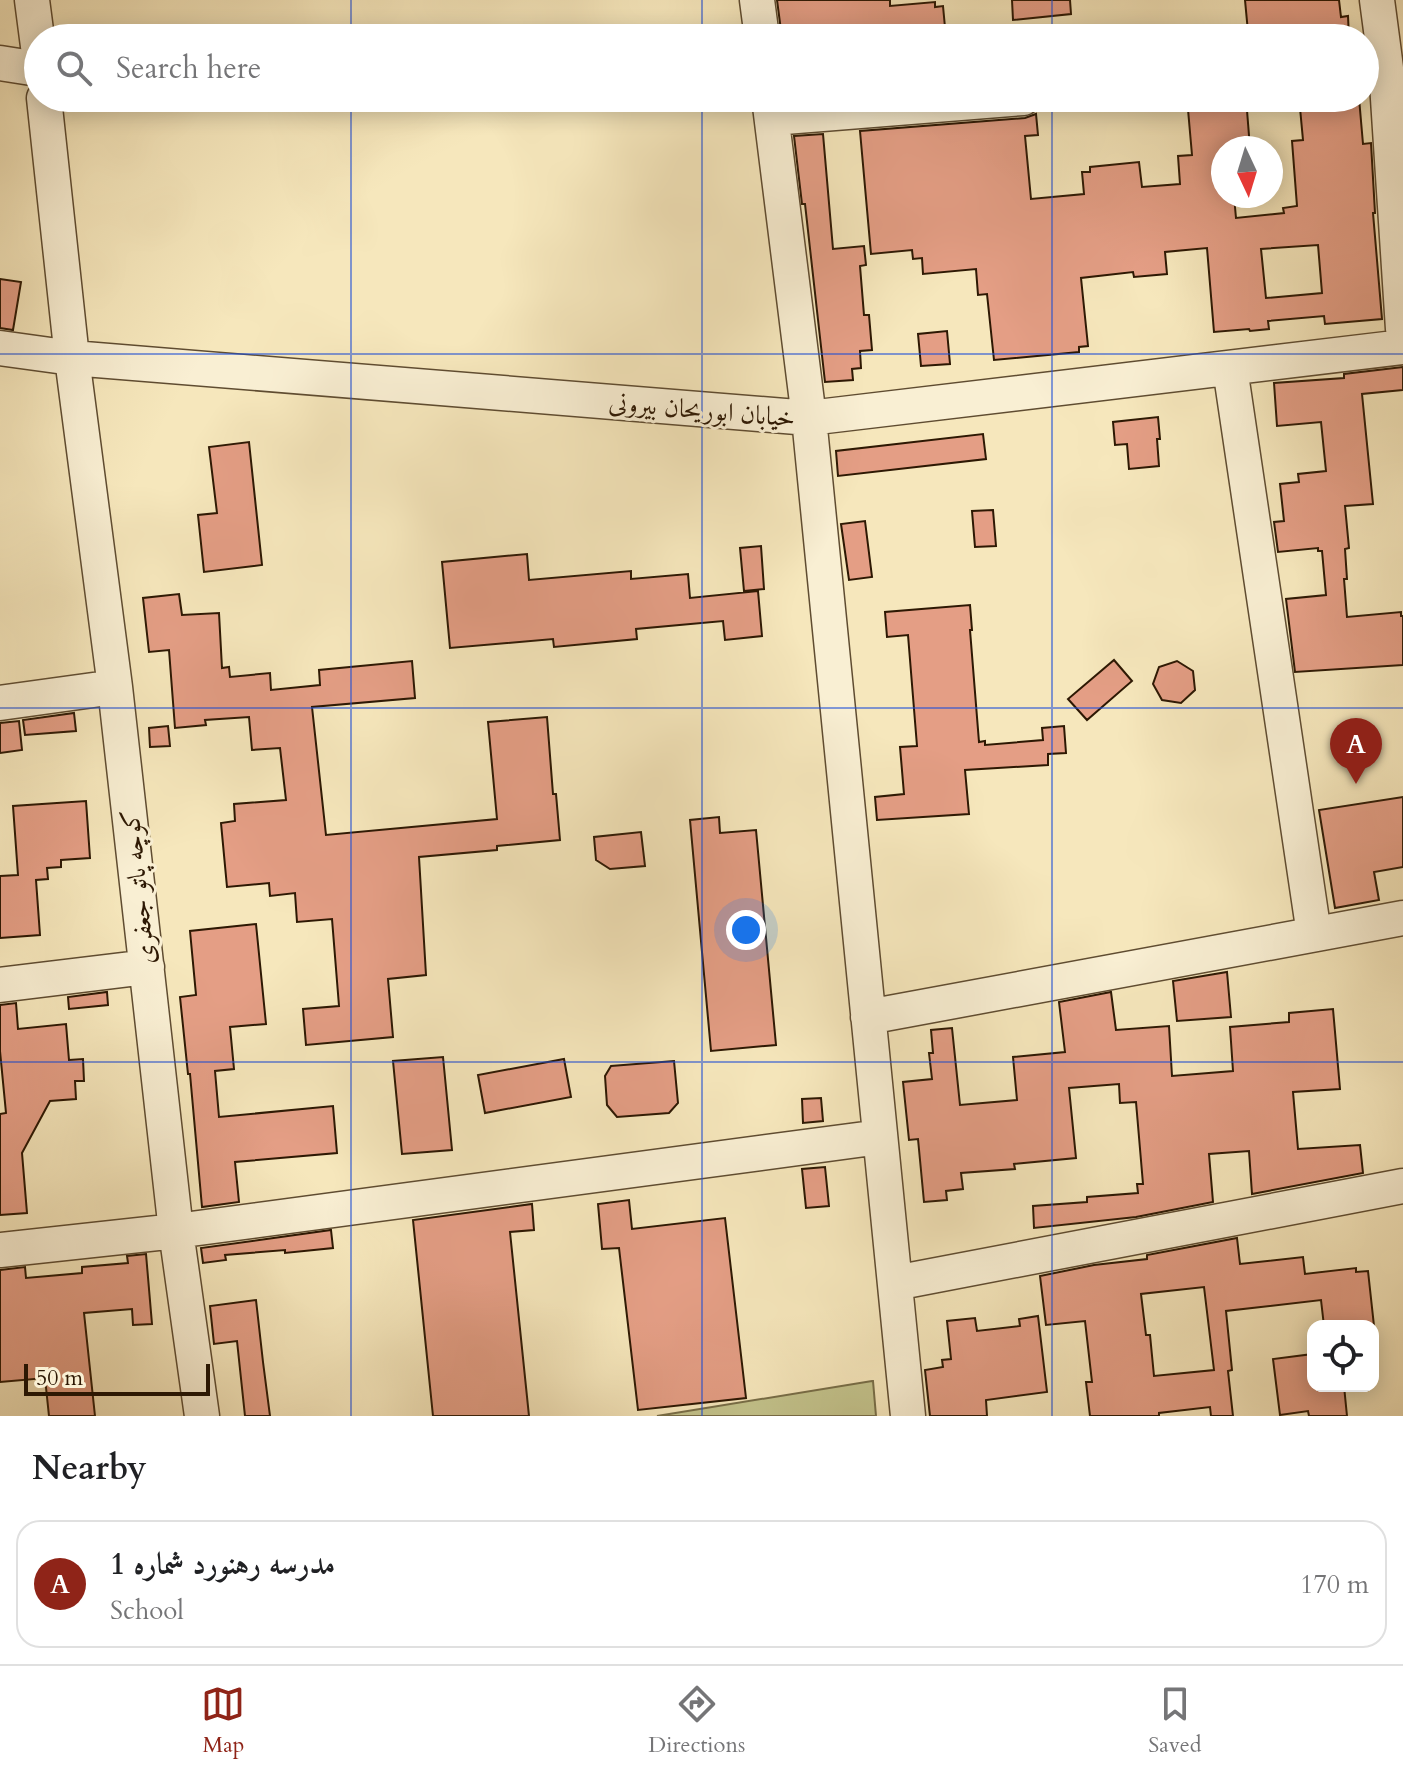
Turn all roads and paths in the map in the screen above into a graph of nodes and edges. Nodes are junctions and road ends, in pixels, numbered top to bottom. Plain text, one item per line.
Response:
1 (32, 0) edge
2 (757, 0) edge
3 (1377, 0) edge
4 (35, 24) edge
5 (760, 24) edge
6 (1376, 24) edge
7 (0, 63) edge
8 (24, 67) edge
9 (1379, 106) edge
10 (46, 112) edge
11 (771, 112) edge
12 (1403, 329) edge
13 (1403, 347) edge
14 (0, 348) edge
15 (72, 358) junction
16 (1230, 368) junction
17 (809, 418) junction
18 (115, 687) junction
19 (0, 703) edge
20 (1403, 918) edge
21 (1314, 934) junction
22 (147, 967) junction
23 (0, 985) edge
24 (868, 1017) junction
25 (880, 1137) junction
26 (1403, 1186) edge
27 (176, 1231) junction
28 (0, 1250) edge
29 (895, 1283) junction
30 (202, 1416) edge
31 (908, 1416) edge

1 - 4 street
2 - 5 street
3 - 6 street
7 - 8 street
9 - 12 street
10 - 15 street, کوچه پاتو جعفری
11 - 17 street
13 - 16 street, خیابان ابوریحان بیرونی
14 - 15 street, خیابان ابوریحان بیرونی
15 - 17 street, خیابان ابوریحان بیرونی
15 - 18 street, کوچه پاتو جعفری
16 - 17 street, خیابان ابوریحان بیرونی
16 - 21 street
17 - 24 street
18 - 19 street
18 - 22 street, کوچه پاتو جعفری
20 - 21 street
21 - 24 street
22 - 23 street
22 - 27 street, کوچه پاتو جعفری
24 - 25 street
25 - 27 street
25 - 29 street
26 - 29 street
27 - 28 street
27 - 30 street, کوچه پاتو جعفری
29 - 31 street

